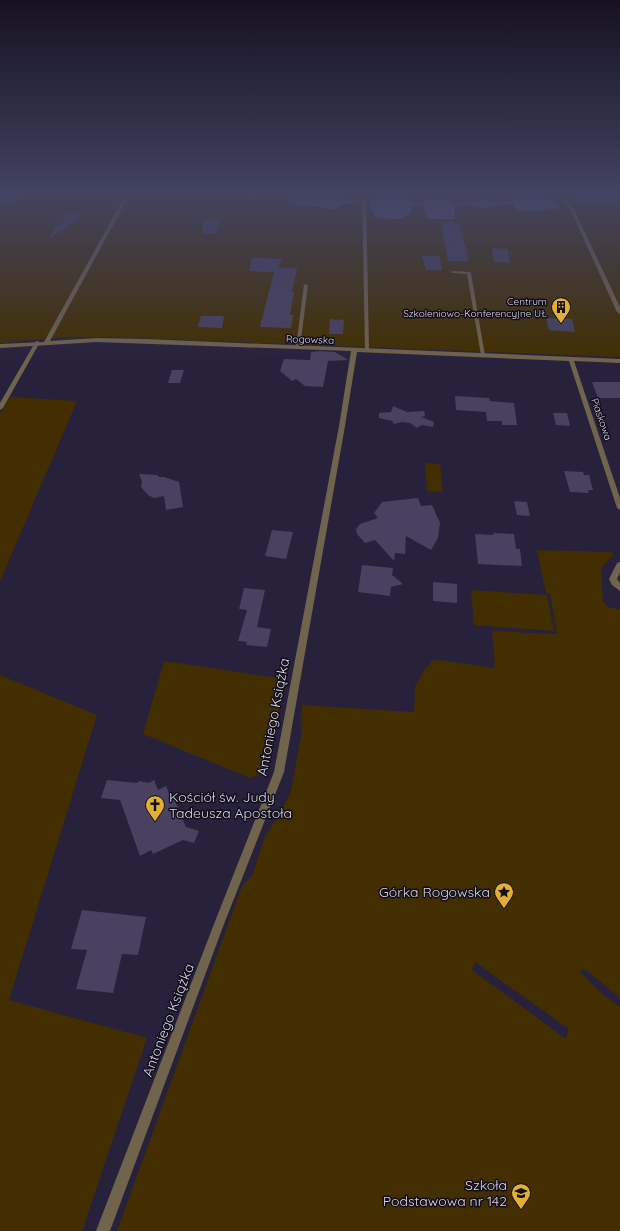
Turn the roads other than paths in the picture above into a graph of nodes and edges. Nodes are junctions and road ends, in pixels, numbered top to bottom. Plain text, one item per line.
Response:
1 (98, 249) edge
2 (365, 249) edge
3 (591, 249) edge
4 (453, 272) dead end
5 (306, 285) dead end
6 (620, 312) edge
7 (38, 342) junction
8 (47, 342) junction
9 (0, 346) edge
10 (298, 347) junction
11 (354, 350) junction
12 (367, 350) junction
13 (483, 355) junction
14 (571, 359) junction
15 (620, 361) edge
16 (0, 408) edge
17 (620, 508) edge
18 (620, 565) edge
19 (620, 588) edge
20 (103, 1231) edge

1 - 8 street
2 - 12 lane
3 - 6 street
4 - 13 lane
5 - 10 lane
7 - 8 street, Rogowska
7 - 9 street, Rogowska
7 - 16 lane
8 - 10 street, Rogowska
10 - 11 street, Rogowska
11 - 12 street, Rogowska
11 - 20 street, Antoniego Książka
12 - 13 street, Rogowska
13 - 14 street, Rogowska
14 - 15 street, Rogowska
14 - 17 street, Piaskowa
18 - 19 street

